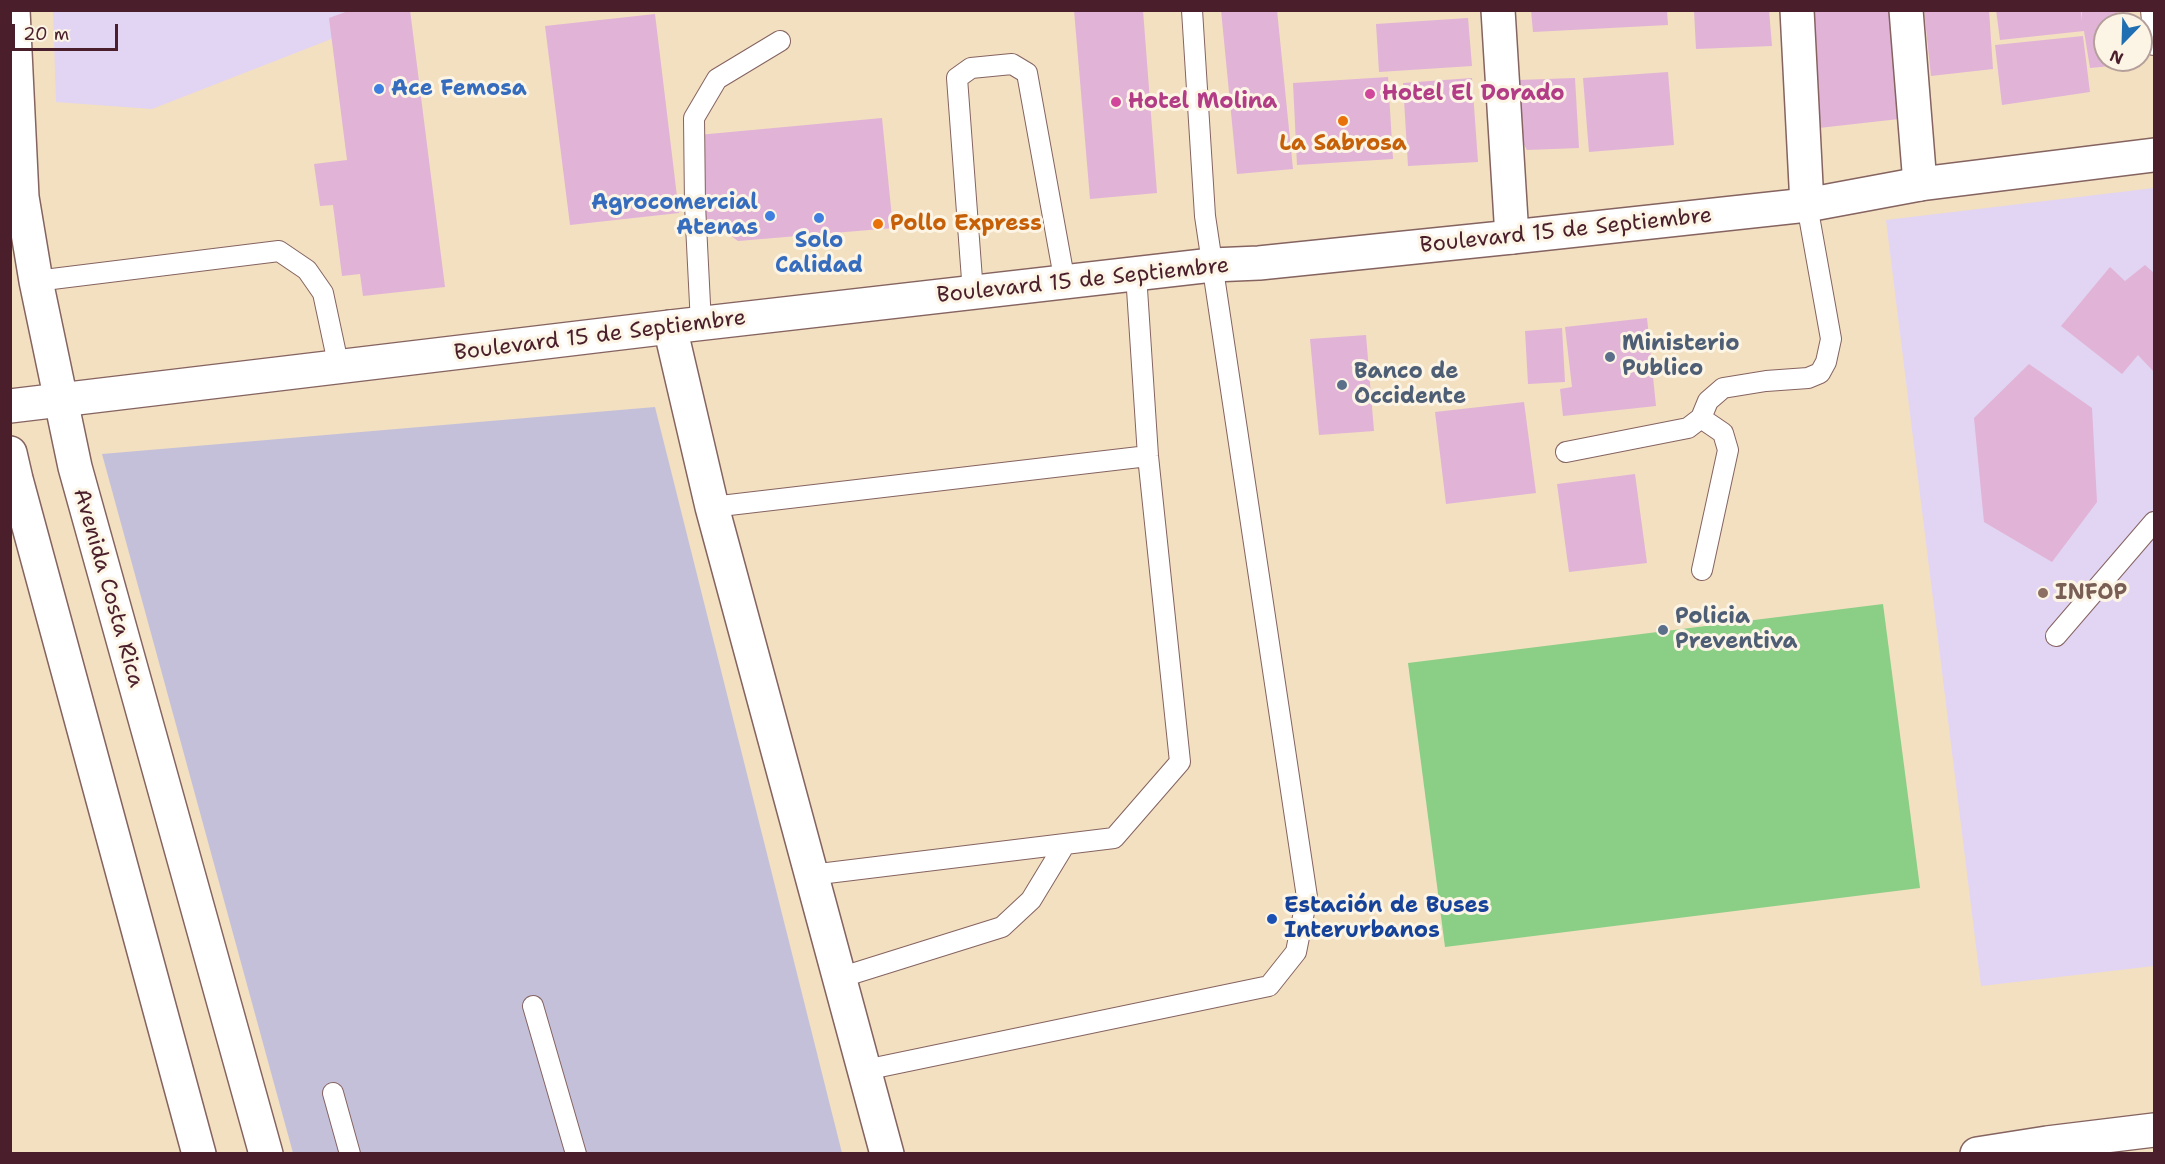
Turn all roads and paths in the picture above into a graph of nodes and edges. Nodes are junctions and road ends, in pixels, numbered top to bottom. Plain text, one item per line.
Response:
1 (13, 10) edge
2 (1192, 10) edge
3 (1498, 10) edge
4 (1797, 10) edge
5 (1906, 10) edge
6 (2151, 10) edge
7 (780, 41) dead end
8 (2154, 45) edge
9 (2154, 155) edge
10 (1920, 184) junction
11 (1807, 205) junction
12 (1512, 237) junction
13 (1212, 265) junction
14 (1136, 274) junction
15 (36, 281) junction
16 (1065, 283) junction
17 (973, 293) junction
18 (686, 325) junction
19 (339, 368) junction
20 (61, 401) junction
21 (10, 406) edge
22 (1701, 417) junction
23 (1566, 452) dead end
24 (10, 453) edge
25 (1148, 456) junction
26 (712, 507) junction
27 (2154, 522) edge
28 (1702, 570) dead end
29 (2056, 636) dead end
30 (1065, 844) junction
31 (811, 875) junction
32 (839, 978) junction
33 (533, 1006) dead end
34 (865, 1070) junction
35 (333, 1093) dead end
36 (2154, 1130) edge
37 (2048, 1148) edge
38 (199, 1154) edge
39 (266, 1154) edge
40 (350, 1154) edge
41 (576, 1154) edge
42 (887, 1154) edge
43 (1977, 1154) edge

1 - 15 street, Avenida Costa Rica
2 - 13 lane
3 - 12 street
4 - 11 street
5 - 10 street
6 - 8 lane
7 - 18 lane
9 - 10 street, Boulevard 15 de Septiembre
10 - 11 street, Boulevard 15 de Septiembre
11 - 12 street, Boulevard 15 de Septiembre
11 - 22 lane
12 - 13 street, Boulevard 15 de Septiembre
13 - 14 street, Boulevard 15 de Septiembre
13 - 34 lane
14 - 16 street, Boulevard 15 de Septiembre
14 - 25 lane
15 - 19 lane
15 - 20 street, Avenida Costa Rica
16 - 17 street, Boulevard 15 de Septiembre
16 - 17 lane
17 - 18 street, Boulevard 15 de Septiembre
18 - 19 street, Boulevard 15 de Septiembre
18 - 26 street
19 - 20 street, Boulevard 15 de Septiembre
20 - 21 street, Boulevard 15 de Septiembre
20 - 39 street, Avenida Costa Rica
22 - 23 lane
22 - 28 lane
24 - 38 street
25 - 26 lane
25 - 30 lane
26 - 31 street
27 - 29 lane
30 - 31 lane
30 - 32 lane
31 - 32 street
32 - 34 street
33 - 41 lane
34 - 42 street
35 - 40 lane
36 - 37 street
37 - 43 street

